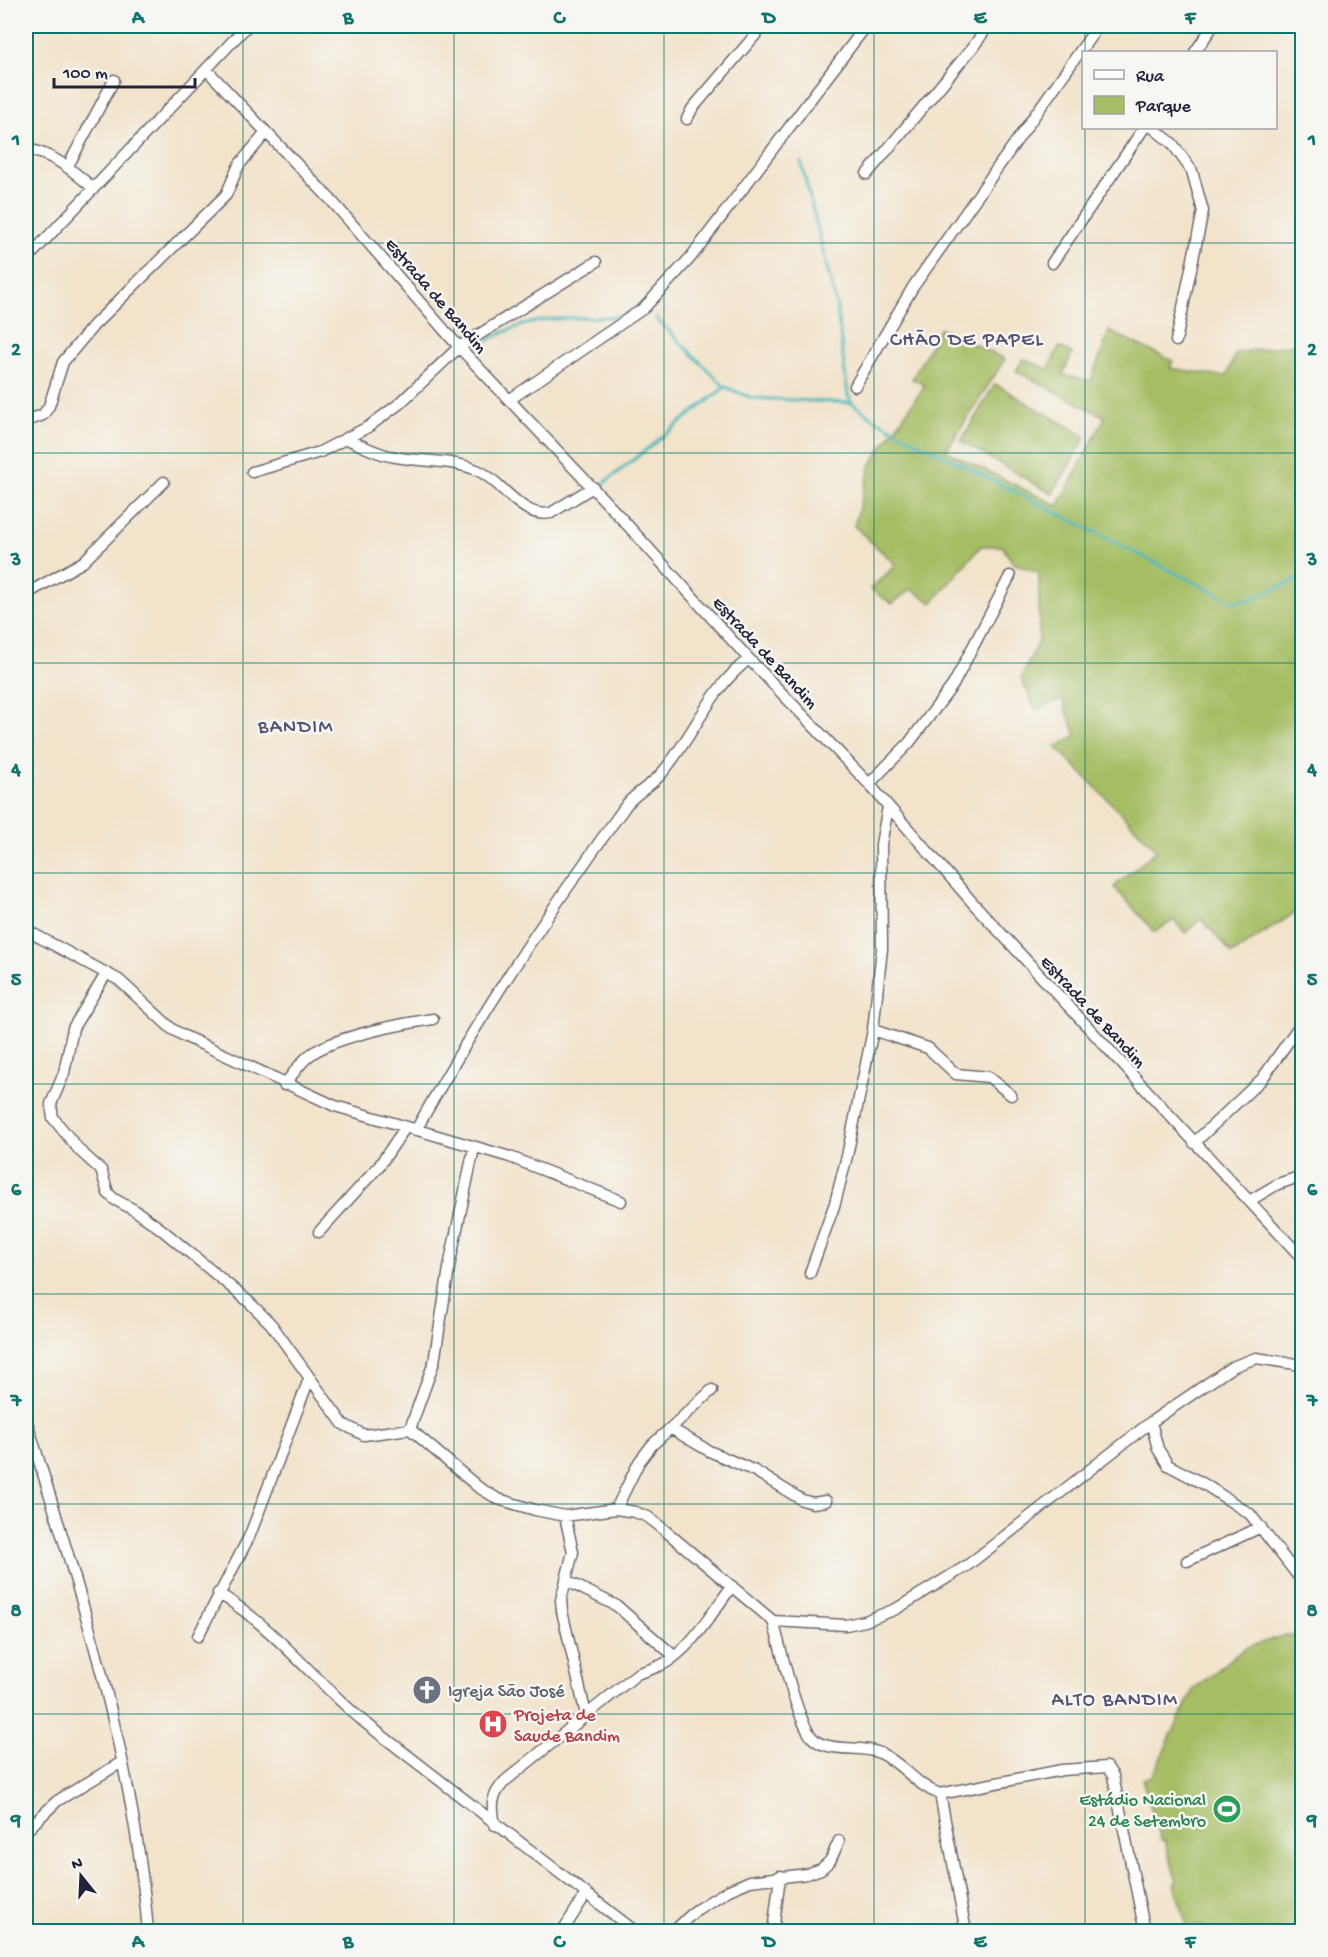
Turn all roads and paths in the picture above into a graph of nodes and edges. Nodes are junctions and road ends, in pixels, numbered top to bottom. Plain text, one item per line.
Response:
1 (247, 26) edge
2 (763, 26) edge
3 (866, 26) edge
4 (988, 26) edge
5 (1098, 26) edge
6 (1213, 26) edge
7 (1196, 51) edge
8 (206, 69) junction
9 (114, 80) dead end
10 (687, 119) dead end
11 (1143, 129) edge
12 (1154, 129) edge
13 (265, 134) junction
14 (26, 149) edge
15 (68, 166) junction
16 (867, 174) dead end
17 (93, 188) junction
18 (26, 260) edge
19 (596, 262) dead end
20 (1052, 263) dead end
21 (1176, 341) dead end
22 (459, 346) junction
23 (855, 386) dead end
24 (509, 400) junction
25 (26, 422) edge
26 (346, 439) junction
27 (252, 472) dead end
28 (164, 482) dead end
29 (593, 487) junction
30 (1010, 576) dead end
31 (26, 594) edge
32 (749, 659) junction
33 (869, 784) junction
34 (888, 807) junction
35 (26, 930) edge
36 (106, 974) junction
37 (433, 1018) dead end
38 (1302, 1022) edge
39 (873, 1030) junction
40 (284, 1084) junction
41 (1011, 1095) dead end
42 (410, 1129) junction
43 (1194, 1143) junction
44 (474, 1148) junction
45 (1302, 1176) edge
46 (1249, 1201) junction
47 (621, 1202) dead end
48 (319, 1232) dead end
49 (1302, 1258) edge
50 (810, 1273) dead end
51 (1302, 1365) edge
52 (309, 1379) junction
53 (711, 1390) dead end
54 (26, 1419) edge
55 (1151, 1422) junction
56 (410, 1429) junction
57 (672, 1429) junction
58 (826, 1501) dead end
59 (616, 1509) junction
60 (565, 1516) junction
61 (1261, 1527) junction
62 (1187, 1561) dead end
63 (567, 1581) junction
64 (1302, 1581) edge
65 (732, 1586) junction
66 (219, 1593) junction
67 (773, 1621) junction
68 (198, 1636) dead end
69 (674, 1656) junction
70 (586, 1715) junction
71 (122, 1762) junction
72 (940, 1794) junction
73 (495, 1825) junction
74 (26, 1831) edge
75 (839, 1841) dead end
76 (780, 1876) junction
77 (586, 1894) junction
78 (148, 1932) edge
79 (562, 1932) edge
80 (636, 1932) edge
81 (673, 1932) edge
82 (773, 1932) edge
83 (966, 1932) edge
84 (1145, 1932) edge

1 - 8 street
2 - 10 street
3 - 24 street
4 - 16 street
5 - 23 street
6 - 7 street
8 - 13 street, Estrada de Bandim
8 - 17 street
9 - 15 street
11 - 20 street
12 - 21 street
13 - 22 street, Estrada de Bandim
13 - 25 street
14 - 15 street
15 - 17 street
17 - 18 street
19 - 22 street
22 - 24 street, Estrada de Bandim
22 - 26 street
24 - 29 street, Estrada de Bandim
26 - 27 street
26 - 29 street
28 - 31 street
29 - 32 street, Estrada de Bandim
30 - 33 street
32 - 33 street, Estrada de Bandim
32 - 42 street
33 - 34 street, Estrada de Bandim
34 - 39 street
34 - 43 street, Estrada de Bandim
35 - 36 street
36 - 40 street
36 - 52 street
37 - 40 street
38 - 43 street
39 - 41 street
39 - 50 street
40 - 42 street
42 - 44 street
42 - 48 street
43 - 46 street, Estrada de Bandim
44 - 47 street
44 - 56 street
45 - 46 street
46 - 49 street, Estrada de Bandim
51 - 55 street
52 - 56 street
52 - 66 street
53 - 57 street
54 - 71 street
55 - 61 street
55 - 67 street
56 - 60 street
57 - 58 street
57 - 59 street
59 - 60 street
59 - 65 street
60 - 63 street
61 - 62 street
61 - 64 street
63 - 69 street
63 - 70 street
65 - 67 street
65 - 69 street
66 - 68 street
66 - 73 street
67 - 72 street
69 - 70 street
70 - 73 street
71 - 74 street
71 - 78 street
72 - 83 street
72 - 84 street
73 - 77 street
75 - 76 street
76 - 81 street
76 - 82 street
77 - 79 street
77 - 80 street

